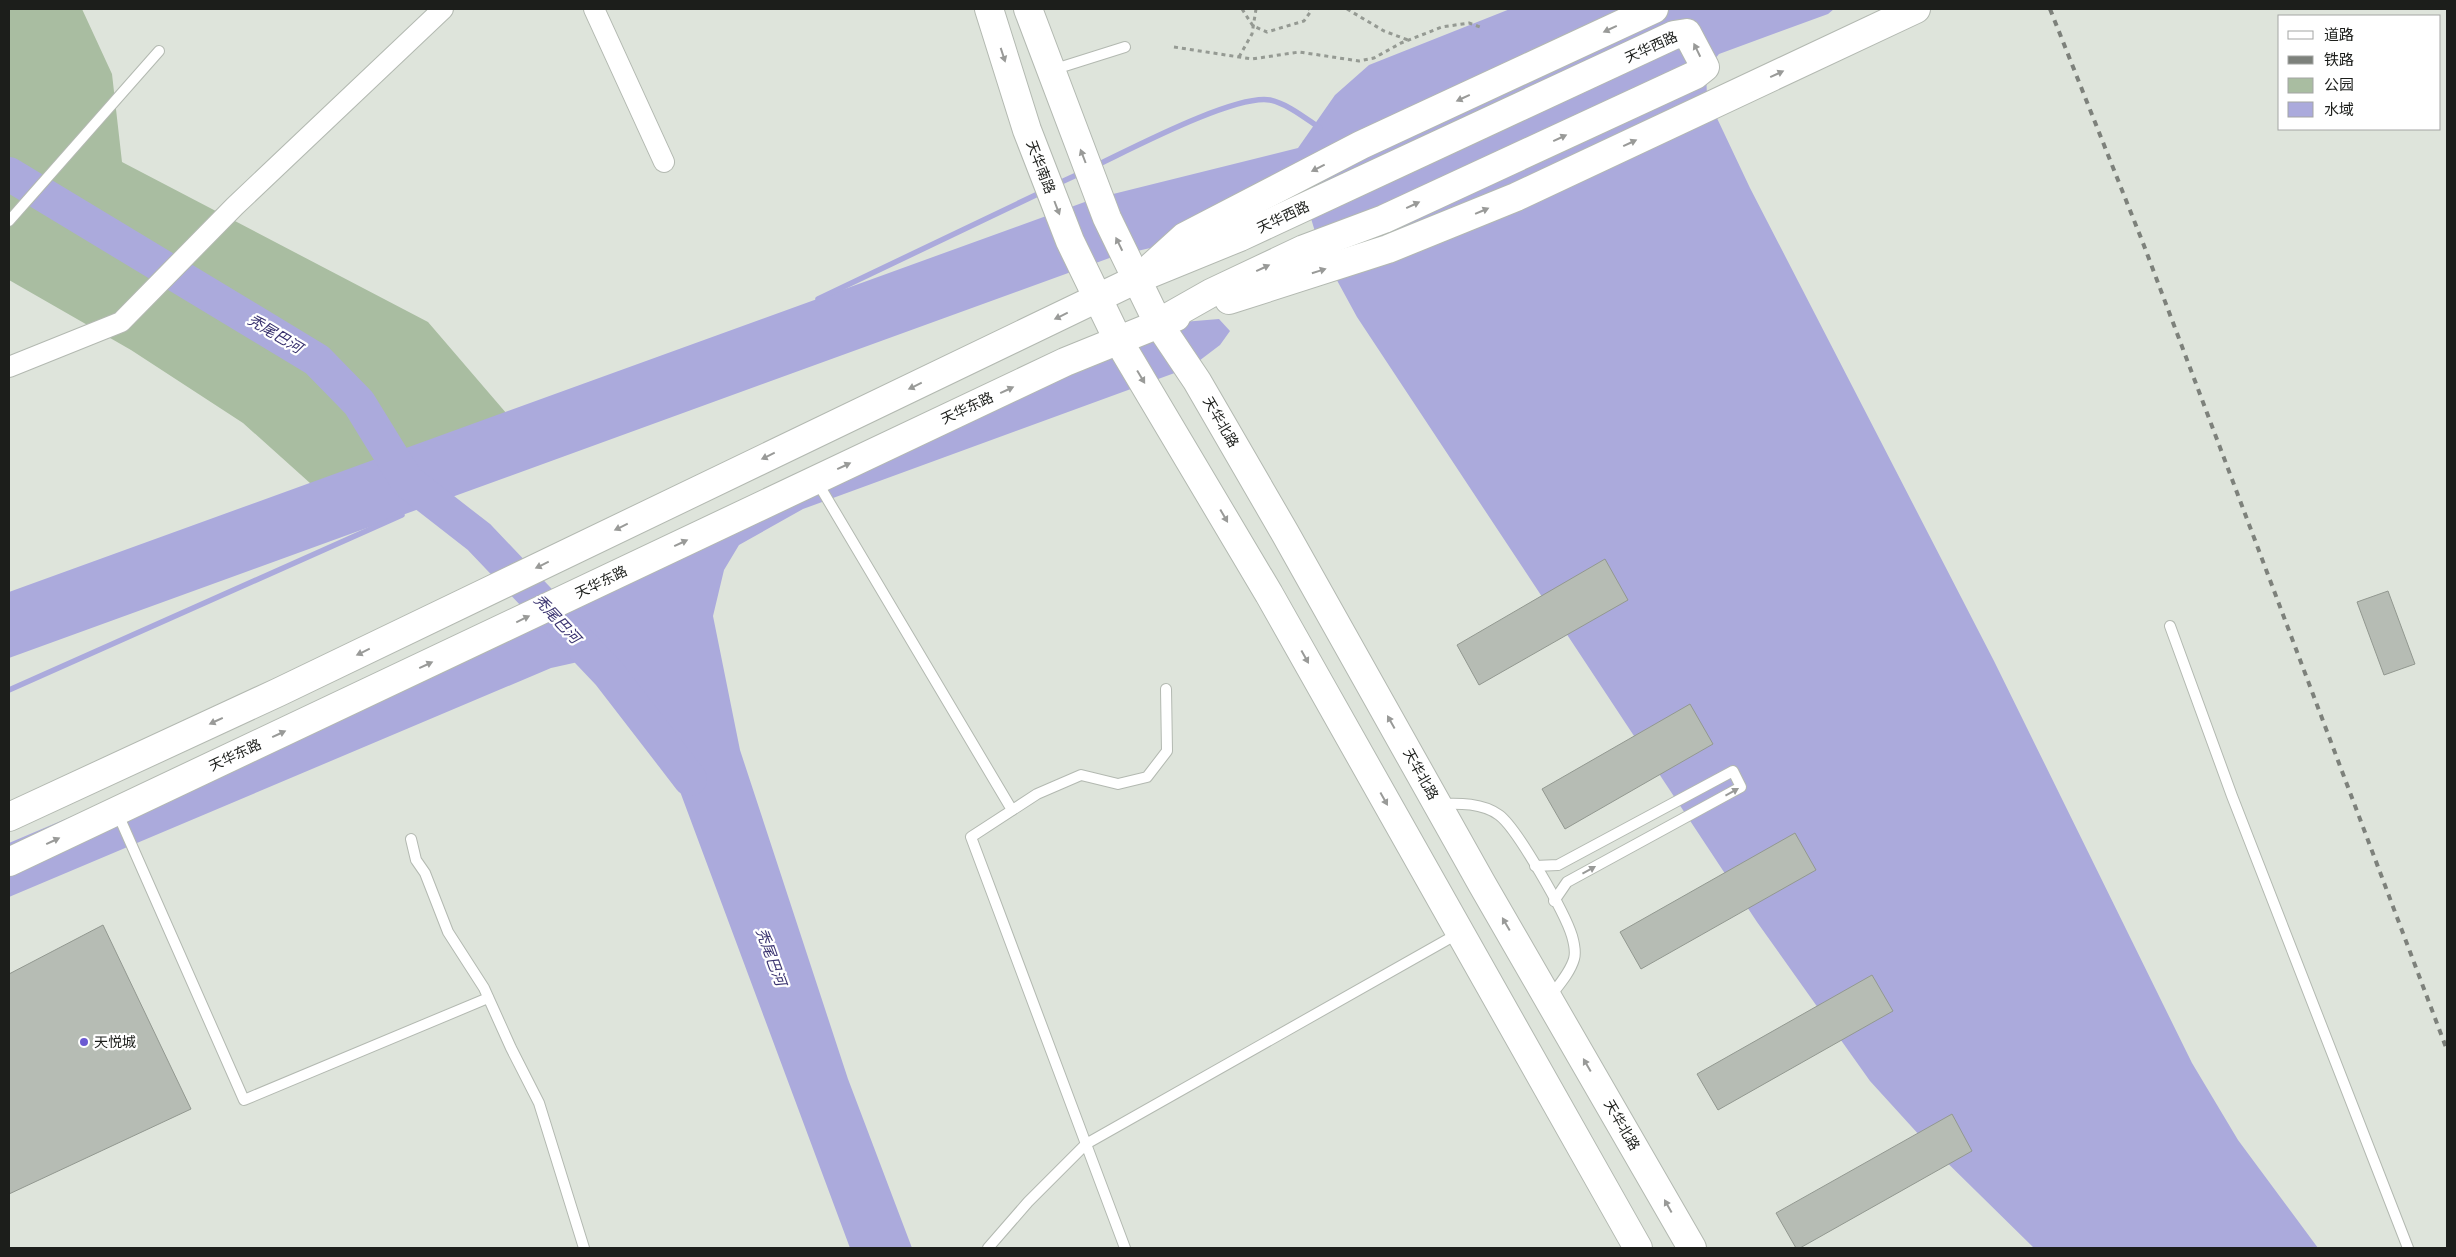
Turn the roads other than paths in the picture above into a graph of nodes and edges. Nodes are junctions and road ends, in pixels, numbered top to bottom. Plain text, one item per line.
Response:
1 (443, 9) edge
2 (594, 9) edge
3 (988, 9) edge
4 (1028, 9) edge
5 (1654, 9) edge
6 (1916, 9) edge
7 (1125, 47) dead end
8 (158, 51) dead end
9 (1050, 70) junction
10 (664, 162) dead end
11 (9, 220) edge
12 (1128, 310) junction
13 (9, 367) edge
14 (816, 480) junction
15 (2170, 626) dead end
16 (1166, 689) dead end
17 (1437, 804) junction
18 (1012, 810) junction
19 (10, 811) edge
20 (116, 811) junction
21 (411, 839) dead end
22 (9, 862) edge
23 (1535, 866) junction
24 (1554, 901) junction
25 (1460, 932) junction
26 (488, 998) junction
27 (1549, 999) junction
28 (1086, 1144) junction
29 (584, 1248) edge
30 (988, 1248) edge
31 (1125, 1248) edge
32 (1638, 1248) edge
33 (1692, 1248) edge
34 (2408, 1248) edge

1 - 13 street
2 - 10 street
3 -> 12 main road, 天华南路
4 - 9 main road
5 -> 12 main road, 天华西路
12 -> 6 main road
7 - 9 lane
8 - 11 lane
12 -> 9 main road
12 -> 12 main road, 天华西路
14 -> 12 main road, 天华东路
17 -> 12 main road, 天华北路
12 -> 19 main road
12 -> 25 main road
14 - 18 lane
20 -> 14 main road, 天华东路
15 - 34 lane
16 - 18 lane
17 - 23 lane
27 -> 17 main road, 天华北路
18 - 28 lane
22 -> 20 main road, 天华东路
20 - 26 lane
21 - 26 lane
23 - 24 lane
24 -> 23 lane
24 - 27 lane
25 - 28 lane
25 - 32 main road
26 - 29 lane
33 -> 27 main road, 天华北路
28 - 30 lane
28 - 31 lane

